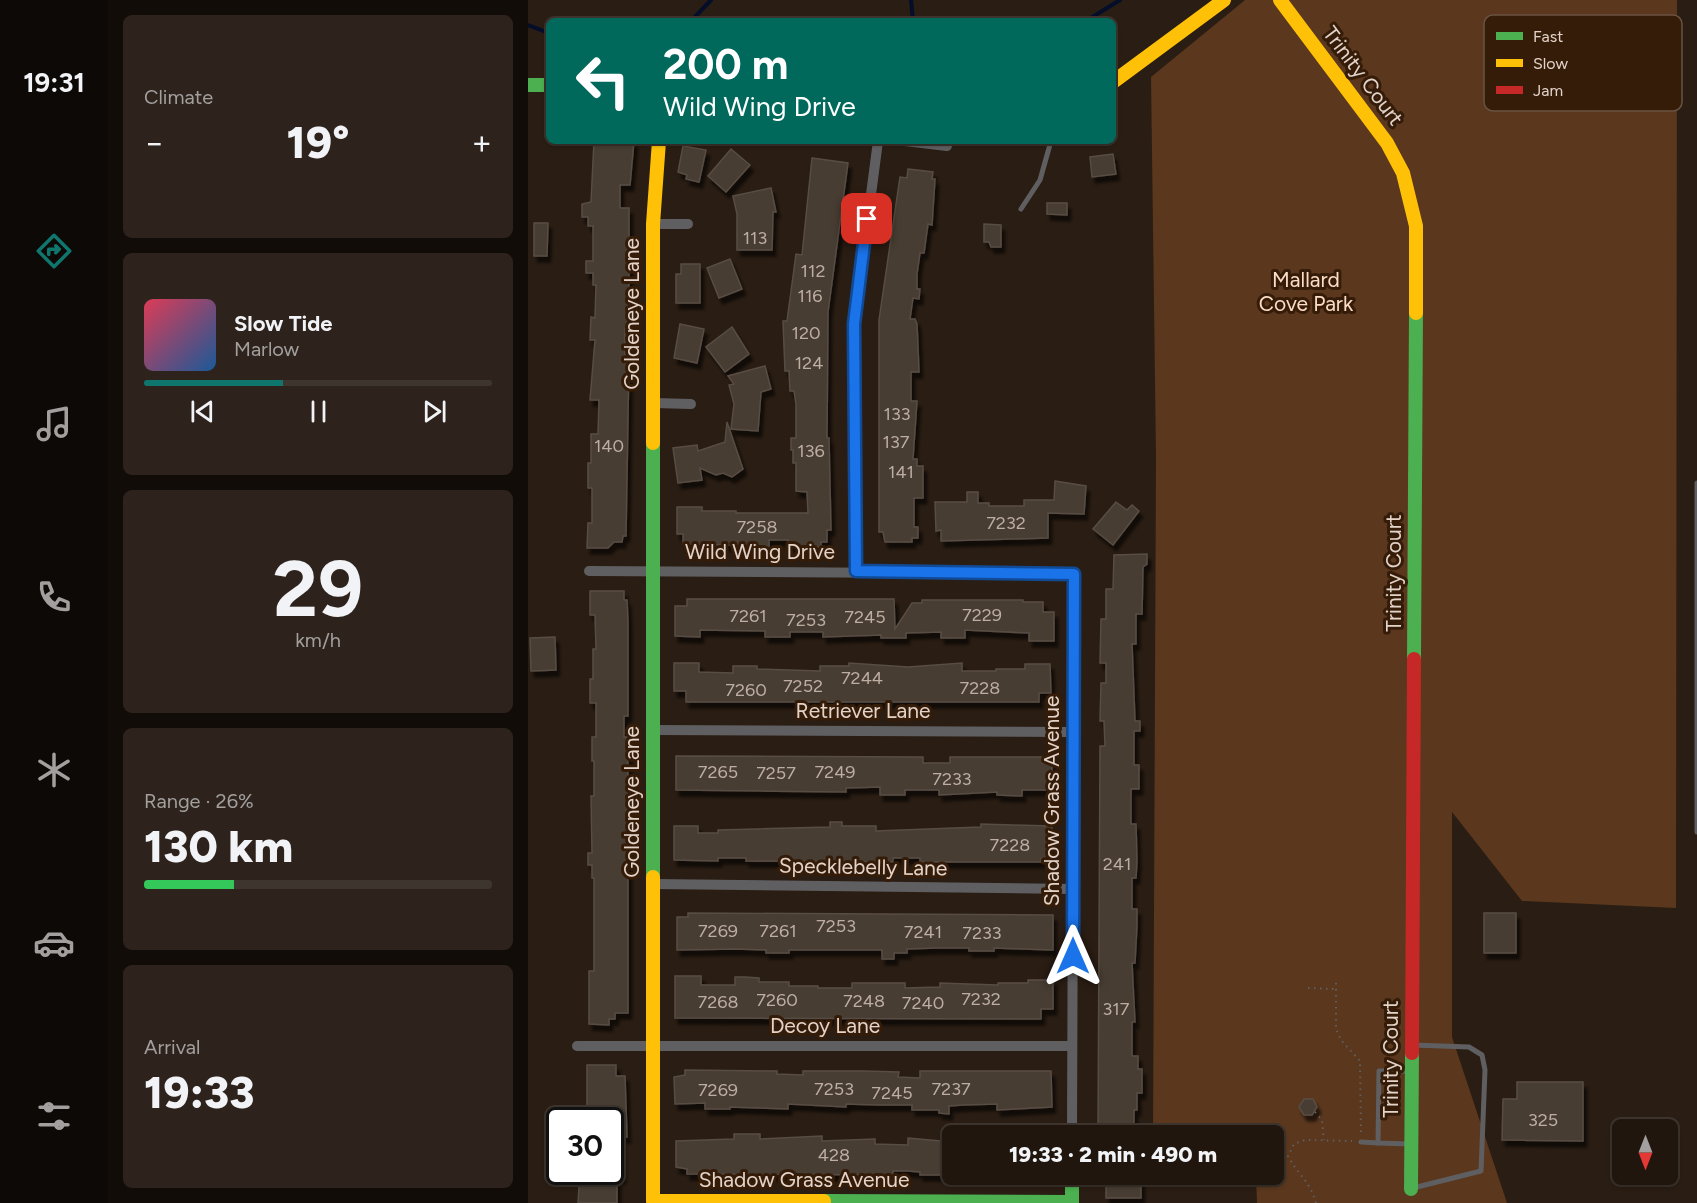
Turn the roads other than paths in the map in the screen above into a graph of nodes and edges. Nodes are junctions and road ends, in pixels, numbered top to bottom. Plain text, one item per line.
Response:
1 (1224, 0) edge
2 (1280, 0) edge
3 (1116, 80) edge
4 (546, 84) edge
5 (528, 85) edge
6 (659, 144) edge
7 (878, 144) edge
8 (930, 144) edge
9 (1050, 144) edge
10 (947, 146) dead end
11 (1021, 209) dead end
12 (653, 224) junction
13 (688, 224) dead end
14 (654, 403) junction
15 (691, 404) dead end
16 (1697, 483) edge
17 (1697, 520) edge
18 (589, 571) dead end
19 (856, 571) junction
20 (654, 572) junction
21 (1074, 574) joint
22 (652, 730) junction
23 (1073, 732) junction
24 (1697, 832) edge
25 (653, 884) junction
26 (1073, 889) junction
27 (1412, 1045) junction
28 (577, 1046) dead end
29 (652, 1046) junction
30 (1072, 1046) junction
31 (1412, 1071) junction
32 (1072, 1125) edge
33 (1361, 1142) road end
34 (1378, 1143) junction
35 (1411, 1144) junction
36 (1072, 1185) edge
37 (1411, 1189) joint
38 (653, 1201) joint

1 - 3 street
2 - 27 street, Trinity Court
4 - 5 street
6 - 12 street, Goldeneye Lane
7 - 19 street
8 - 10 street
9 - 11 lane
12 - 13 street, Goldeneye Lane
12 - 14 street, Goldeneye Lane
14 - 15 street, Goldeneye Lane
14 - 20 street, Goldeneye Lane
16 - 17 lane
17 - 24 lane
18 - 20 street, Wild Wing Drive
19 - 20 street, Wild Wing Drive
19 - 21 street, Wild Wing Drive
20 - 22 street, Goldeneye Lane
21 - 23 street, Shadow Grass Avenue
22 - 23 street, Retriever Lane
22 - 25 street, Goldeneye Lane
23 - 26 street, Shadow Grass Avenue
25 - 26 street, Specklebelly Lane
25 - 29 street, Goldeneye Lane
26 - 30 street, Shadow Grass Avenue
27 - 31 street, Trinity Court
27 - 37 lane
28 - 29 street, Decoy Lane
29 - 30 street, Decoy Lane
29 - 38 street, Goldeneye Lane
30 - 32 street, Shadow Grass Avenue
31 - 34 lane
31 - 35 street, Trinity Court
33 - 34 lane
34 - 35 lane
35 - 37 street, Trinity Court
36 - 38 street, Shadow Grass Avenue

